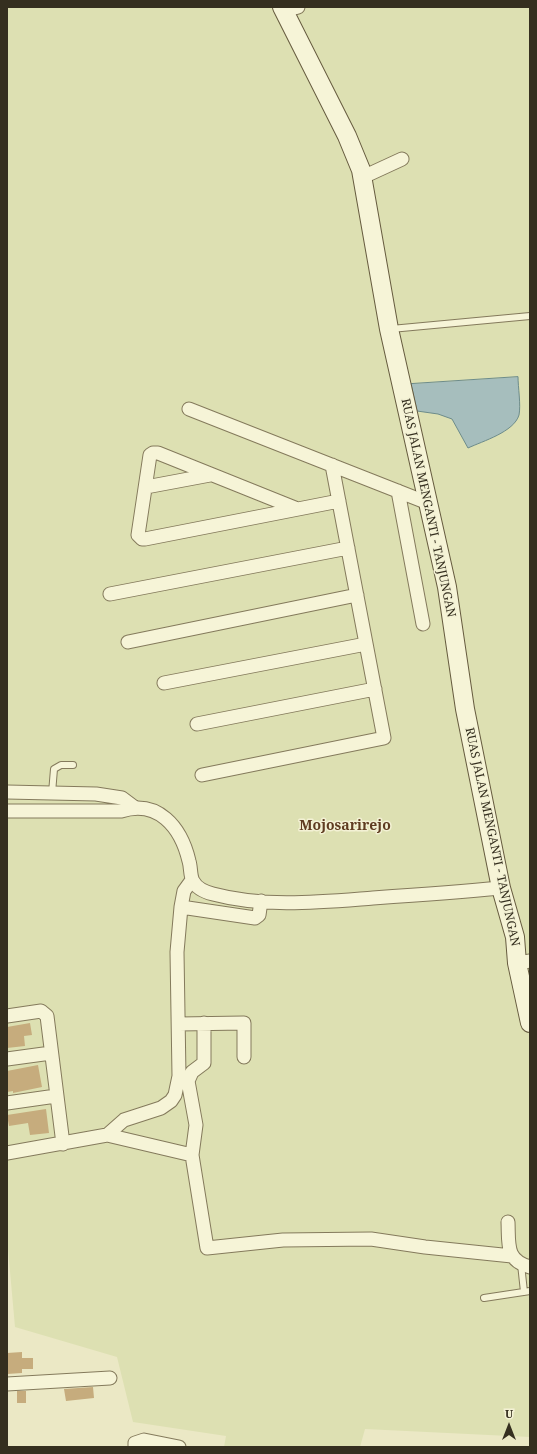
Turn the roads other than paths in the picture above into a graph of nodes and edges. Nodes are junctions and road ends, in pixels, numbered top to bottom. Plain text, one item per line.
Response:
1 (288, 8) edge
2 (402, 159) dead end
3 (363, 177) junction
4 (530, 316) edge
5 (389, 330) junction
6 (189, 409) dead end
7 (332, 465) junction
8 (210, 475) junction
9 (146, 487) junction
10 (398, 491) junction
11 (338, 501) junction
12 (428, 503) junction
13 (296, 508) junction
14 (348, 548) junction
15 (110, 594) dead end
16 (357, 595) junction
17 (423, 624) dead end
18 (128, 642) dead end
19 (366, 644) junction
20 (164, 683) dead end
21 (375, 689) junction
22 (197, 724) dead end
23 (73, 765) dead end
24 (202, 775) dead end
25 (7, 792) edge
26 (52, 793) junction
27 (134, 807) junction
28 (7, 812) edge
29 (192, 880) junction
30 (501, 888) junction
31 (261, 901) junction
32 (181, 907) junction
33 (524, 962) edge
34 (526, 987) edge
35 (7, 1016) edge
36 (530, 1023) edge
37 (179, 1024) junction
38 (204, 1024) junction
39 (51, 1053) junction
40 (244, 1058) dead end
41 (7, 1059) edge
42 (175, 1095) junction
43 (56, 1096) junction
44 (191, 1098) junction
45 (7, 1103) edge
46 (106, 1135) junction
47 (63, 1144) junction
48 (7, 1153) edge
49 (192, 1155) junction
50 (508, 1222) dead end
51 (521, 1265) edge
52 (525, 1290) edge
53 (484, 1298) dead end
54 (110, 1378) dead end
55 (7, 1384) edge
56 (135, 1447) edge
57 (179, 1447) edge

1 - 3 main road, RUAS JALAN MENGANTI - TANJUNGAN
2 - 3 street
3 - 5 main road, RUAS JALAN MENGANTI - TANJUNGAN
4 - 5 lane
5 - 12 main road, RUAS JALAN MENGANTI - TANJUNGAN
6 - 7 street
7 - 10 street
7 - 11 street
8 - 9 street
8 - 9 street
8 - 13 street
9 - 13 street
10 - 12 street
10 - 17 street
11 - 13 street
11 - 14 street
12 - 30 main road, RUAS JALAN MENGANTI - TANJUNGAN
14 - 15 street
14 - 16 street
16 - 18 street
16 - 19 street
19 - 20 street
19 - 21 street
21 - 22 street
21 - 24 street
23 - 26 lane
25 - 26 street
26 - 27 street
27 - 28 street
27 - 29 street
29 - 31 street
29 - 32 street
30 - 31 street
30 - 33 main road, RUAS JALAN MENGANTI - TANJUNGAN
31 - 32 street
32 - 37 street
33 - 34 main road, RUAS JALAN MENGANTI - TANJUNGAN
34 - 36 main road, RUAS JALAN MENGANTI - TANJUNGAN
35 - 39 street
37 - 38 street
37 - 42 street
38 - 40 street
38 - 44 street
39 - 41 street
39 - 43 street
42 - 44 street
42 - 46 street
43 - 45 street
43 - 47 street
44 - 49 street
46 - 47 street
46 - 49 street
47 - 48 street
49 - 51 street
50 - 51 street
51 - 52 lane
52 - 53 lane
54 - 55 street
56 - 57 street

